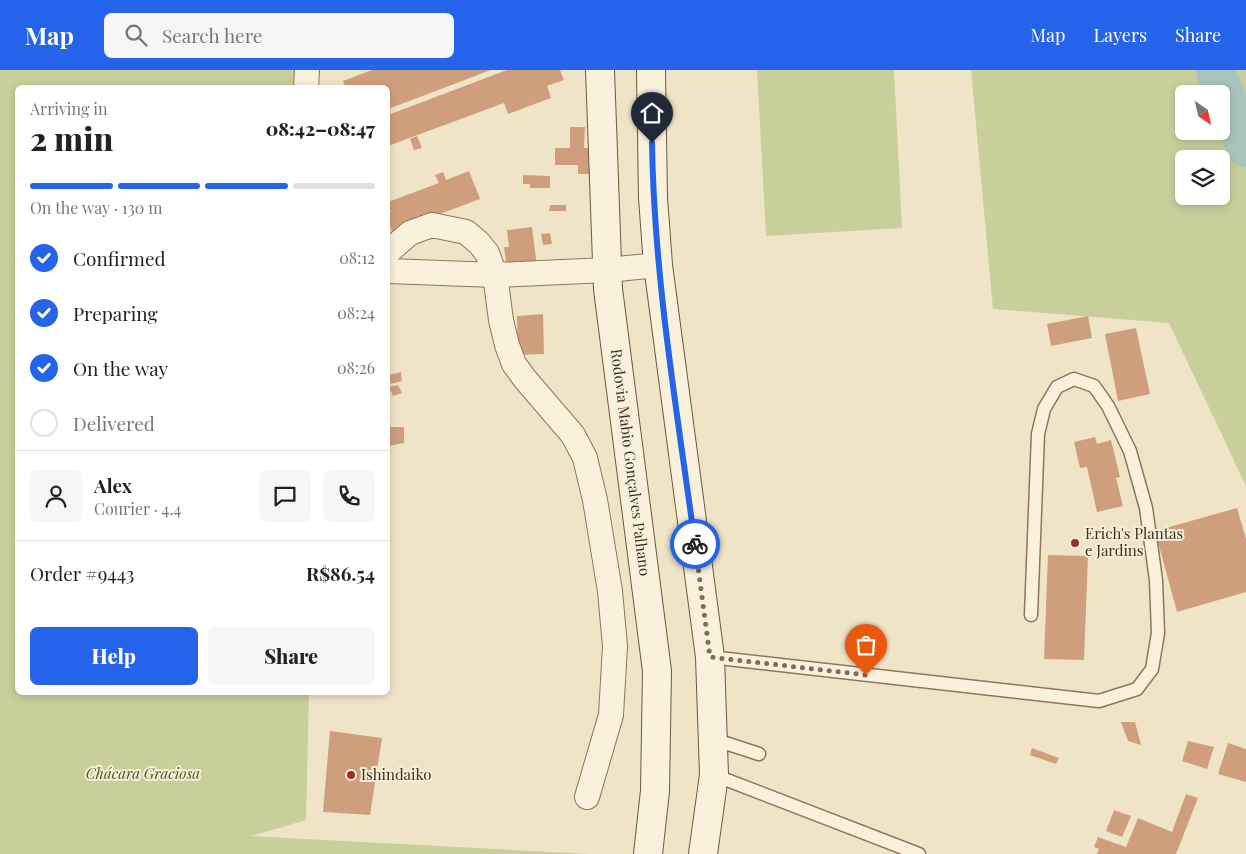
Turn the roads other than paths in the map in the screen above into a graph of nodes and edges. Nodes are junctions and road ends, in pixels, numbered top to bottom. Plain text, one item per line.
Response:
1 (307, 70) edge
2 (600, 70) edge
3 (651, 70) edge
4 (306, 85) edge
5 (390, 250) edge
6 (658, 265) junction
7 (607, 270) junction
8 (390, 271) edge
9 (495, 275) junction
10 (1031, 615) dead end
11 (710, 657) junction
12 (713, 739) junction
13 (759, 754) dead end
14 (714, 775) junction
15 (587, 797) dead end
16 (648, 854) edge
17 (703, 854) edge
18 (919, 854) edge

1 - 4 street
2 - 7 main road, Rodovia Mabio Gonçalves Palhano
3 - 6 main road
5 - 9 street
6 - 7 street
6 - 11 main road
7 - 9 street
7 - 16 main road, Rodovia Mabio Gonçalves Palhano
8 - 9 street
9 - 15 street
10 - 11 lane
11 - 12 main road
12 - 13 lane
12 - 14 main road
14 - 17 main road
14 - 18 lane

